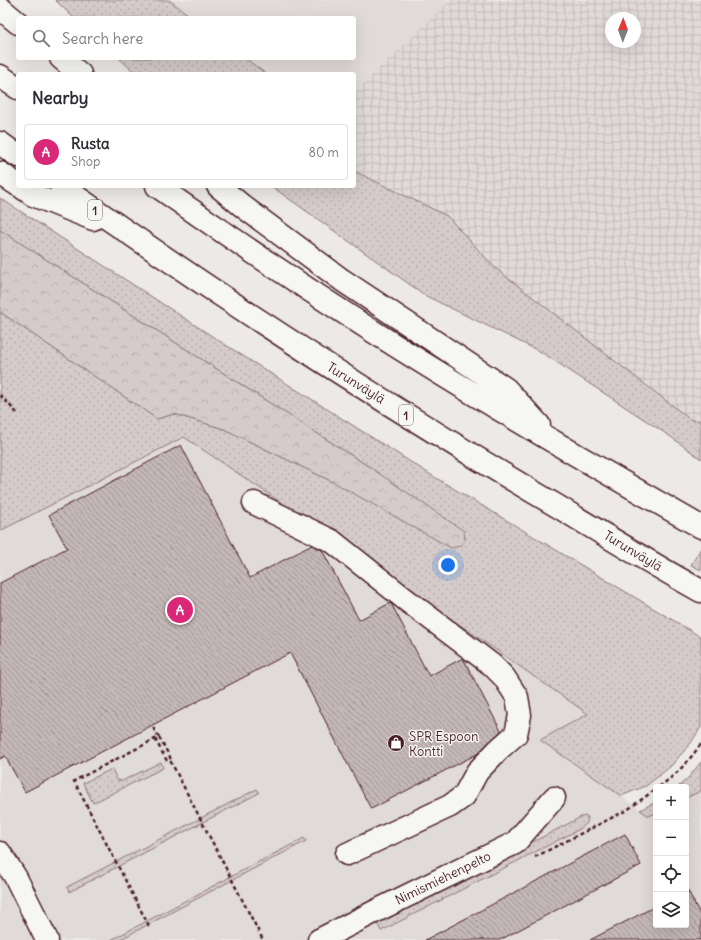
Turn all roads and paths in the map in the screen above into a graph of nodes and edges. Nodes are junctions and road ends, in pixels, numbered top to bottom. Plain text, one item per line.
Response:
1 (0, 8) edge
2 (16, 21) edge
3 (63, 60) edge
4 (78, 72) edge
5 (0, 76) edge
6 (16, 87) edge
7 (0, 143) edge
8 (16, 155) edge
9 (0, 173) edge
10 (16, 183) edge
11 (23, 188) edge
12 (64, 188) edge
13 (160, 188) edge
14 (220, 188) edge
15 (130, 234) junction
16 (0, 394) edge
17 (17, 413) dead end
18 (558, 445) junction
19 (254, 503) dead end
20 (701, 527) edge
21 (697, 590) edge
22 (152, 726) dead end
23 (159, 737) junction
24 (155, 739) junction
25 (701, 744) edge
26 (171, 762) junction
27 (663, 784) edge
28 (653, 791) edge
29 (554, 798) dead end
30 (626, 810) dead end
31 (0, 853) edge
32 (347, 854) dead end
33 (149, 926) dead end
34 (47, 940) edge
35 (263, 940) edge
36 (319, 940) edge

1 - 2 main road
3 - 4 main road
5 - 6 main road
7 - 8 main road
9 - 10 main road
11 - 15 main road
12 - 15 main road, Turunväylä / 1
13 - 18 main road
14 - 18 main road
15 - 21 main road, Turunväylä / 1
16 - 17 path
18 - 20 main road
19 - 32 main road
22 - 23 path
23 - 24 path
23 - 26 path
24 - 26 path
24 - 33 path
25 - 27 path
26 - 35 path
28 - 30 path
29 - 36 main road, Nimismiehenpelto
31 - 34 main road

